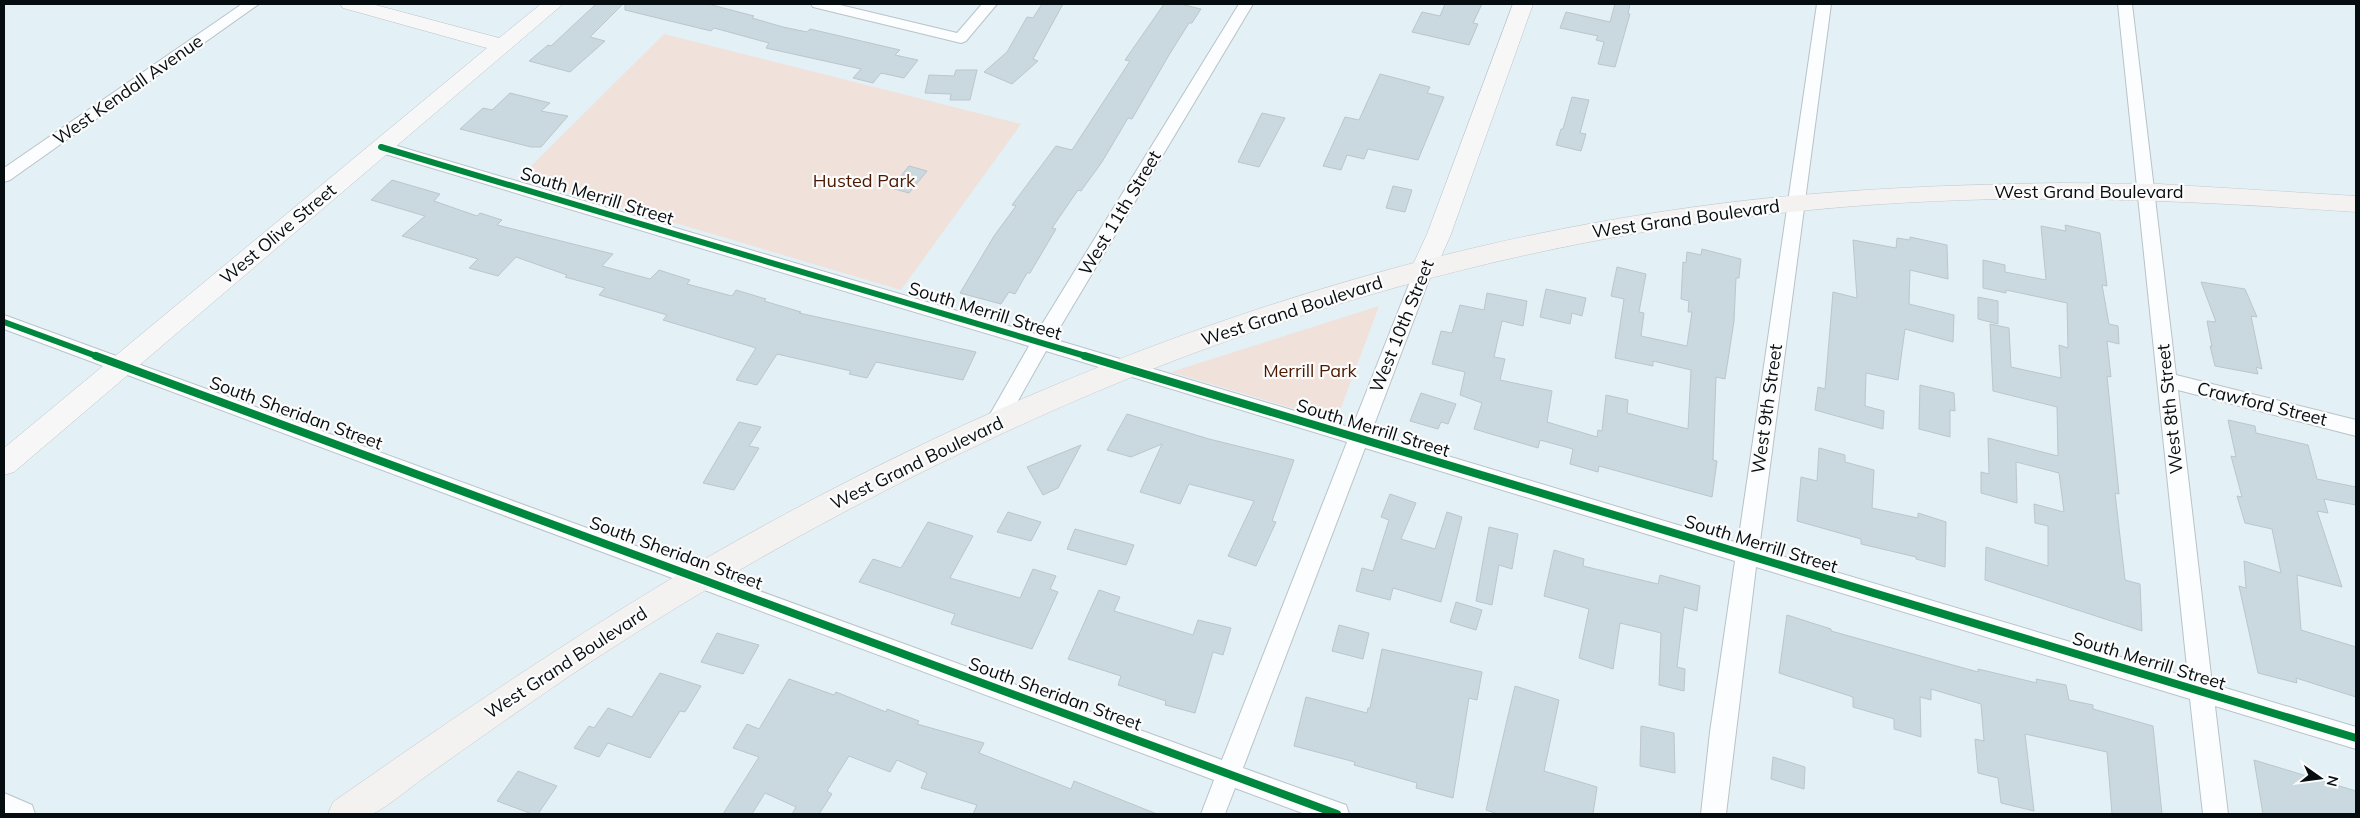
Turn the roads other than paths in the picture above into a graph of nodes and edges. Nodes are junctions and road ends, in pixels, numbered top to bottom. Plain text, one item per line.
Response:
1 (252, 4) edge
2 (350, 4) edge
3 (553, 4) edge
4 (818, 4) edge
5 (990, 4) edge
6 (1246, 4) edge
7 (1523, 4) edge
8 (1824, 4) edge
9 (2125, 4) edge
10 (503, 46) junction
11 (381, 147) junction
12 (4, 176) edge
13 (2146, 191) junction
14 (1796, 204) junction
15 (2356, 204) edge
16 (1424, 269) junction
17 (4, 322) edge
18 (1040, 344) junction
19 (122, 365) junction
20 (1126, 368) junction
21 (2167, 380) junction
22 (995, 423) junction
23 (2356, 428) edge
24 (1358, 439) junction
25 (4, 464) edge
26 (1747, 556) junction
27 (701, 578) junction
28 (2201, 692) junction
29 (2356, 738) edge
30 (1228, 774) junction
31 (4, 805) edge
32 (23, 814) edge
33 (345, 814) edge
34 (1213, 814) edge
35 (1336, 814) edge
36 (1714, 814) edge
37 (2215, 814) edge

1 - 12 street, West Kendall Avenue
2 - 10 street
3 - 10 street, West Olive Street
4 - 5 street
6 - 18 street, West 11th Street
7 - 16 street, West 10th Street
8 - 14 street, West 9th Street
9 - 13 street, West 8th Street
10 - 11 street, West Olive Street
11 - 18 street, South Merrill Street
11 - 19 street, West Olive Street
13 - 14 main road, West Grand Boulevard
13 - 15 main road, West Grand Boulevard
13 - 21 street, West 8th Street
14 - 16 main road, West Grand Boulevard
14 - 26 street, West 9th Street
16 - 20 main road, West Grand Boulevard
16 - 24 street, West 10th Street
17 - 19 street, South Sheridan Street
18 - 20 street, South Merrill Street
18 - 22 street, West 11th Street
19 - 25 street, West Olive Street
19 - 27 street, South Sheridan Street
20 - 22 main road, West Grand Boulevard
20 - 24 street, South Merrill Street
21 - 23 street, Crawford Street
21 - 28 street, West 8th Street
22 - 27 main road, West Grand Boulevard
24 - 26 street, South Merrill Street
24 - 30 street, West 10th Street
26 - 28 street, South Merrill Street
26 - 36 street, West 9th Street
27 - 30 street, South Sheridan Street
27 - 33 main road, West Grand Boulevard
28 - 29 street, South Merrill Street
28 - 37 street, West 8th Street
30 - 34 street, West 10th Street
30 - 35 street, South Sheridan Street
31 - 32 street

